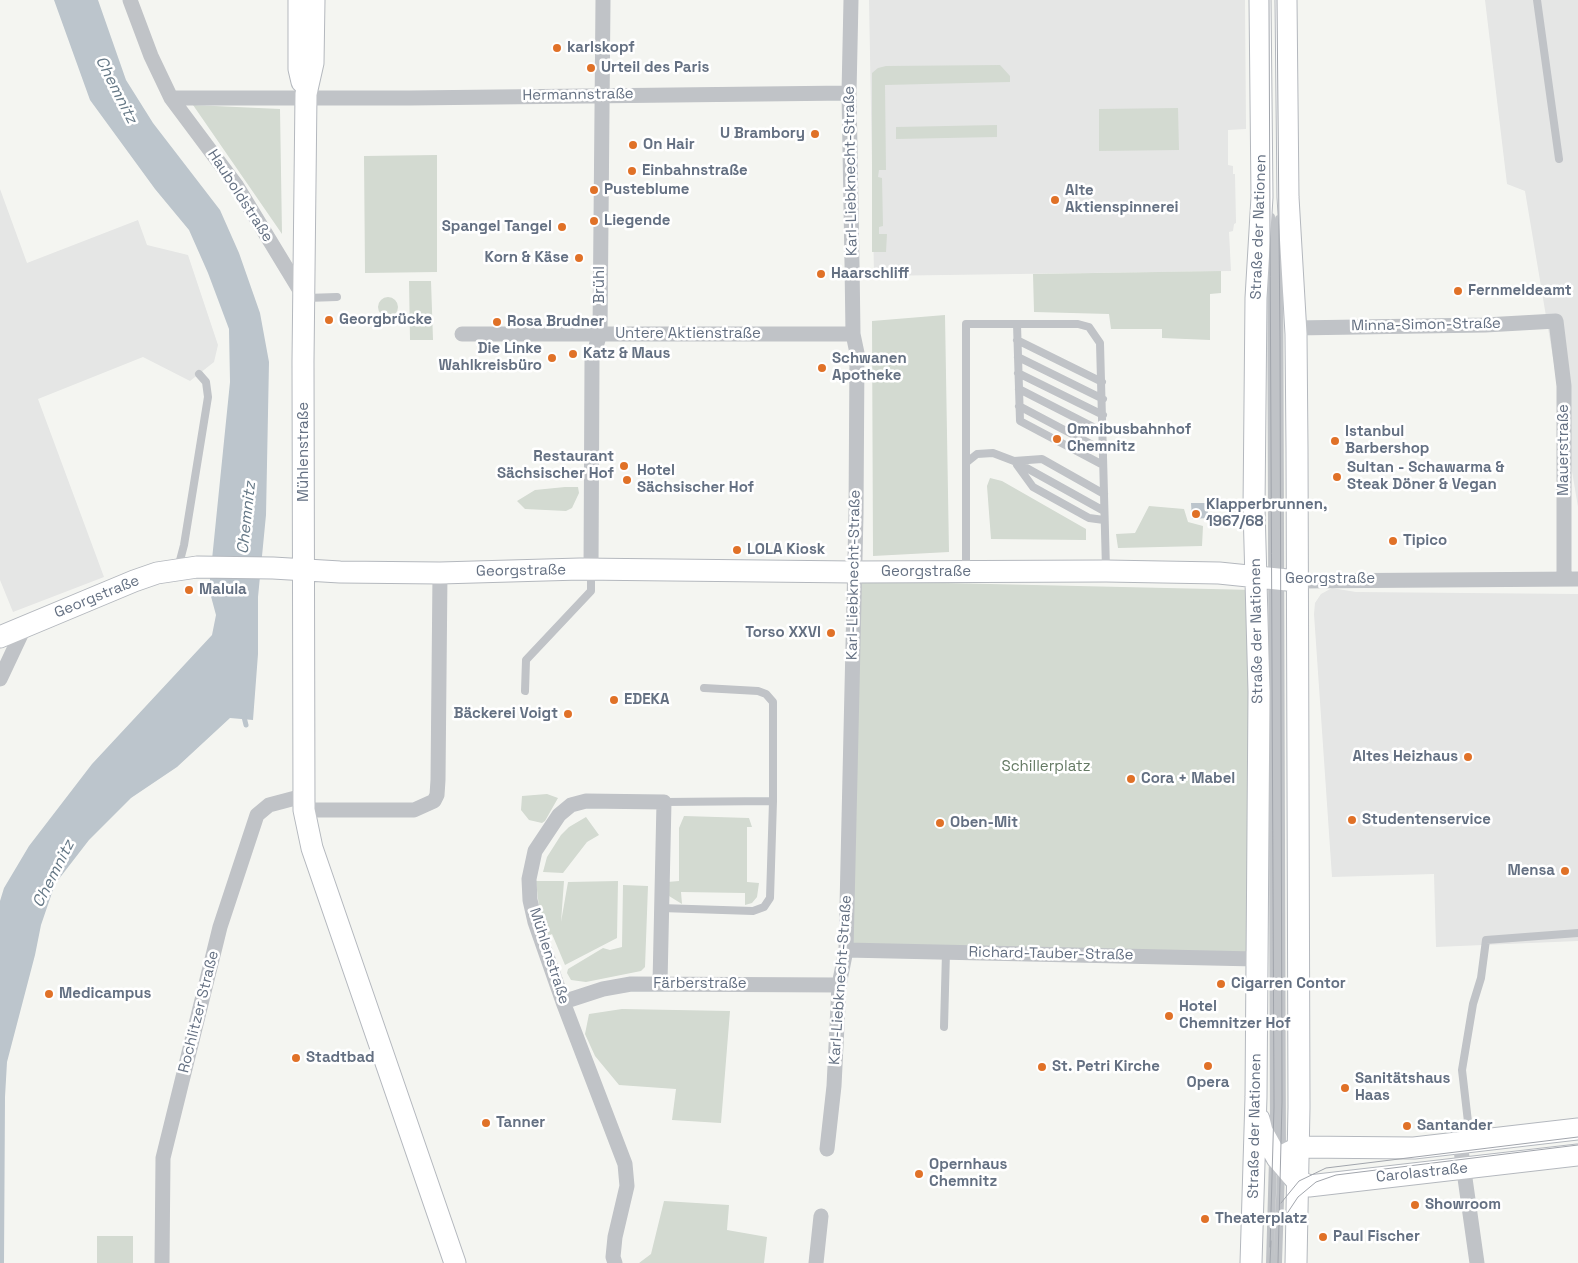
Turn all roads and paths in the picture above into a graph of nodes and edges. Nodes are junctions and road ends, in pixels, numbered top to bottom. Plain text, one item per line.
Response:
1 (130, 0) edge
2 (299, 0) edge
3 (314, 0) edge
4 (603, 0) edge
5 (851, 0) edge
6 (1537, 0) edge
7 (1272, 3) edge
8 (849, 93) junction
9 (601, 94) junction
10 (306, 96) junction
11 (171, 98) junction
12 (1559, 160) dead end
13 (1279, 210) dead end
14 (337, 297) dead end
15 (304, 298) junction
16 (1556, 321) joint
17 (1017, 324) junction
18 (1296, 328) junction
19 (600, 333) junction
20 (462, 334) dead end
21 (853, 334) junction
22 (1017, 340) junction
23 (1018, 356) junction
24 (1018, 373) junction
25 (199, 374) dead end
26 (1102, 382) junction
27 (1019, 389) junction
28 (1103, 399) junction
29 (1019, 406) junction
30 (1103, 415) junction
31 (1103, 432) junction
32 (1104, 450) junction
33 (1014, 461) junction
34 (968, 462) junction
35 (1103, 465) junction
36 (1104, 494) junction
37 (1104, 511) junction
38 (1104, 520) junction
39 (187, 568) junction
40 (305, 570) junction
41 (591, 570) junction
42 (1106, 571) junction
43 (854, 572) junction
44 (966, 572) junction
45 (440, 573) junction
46 (1277, 579) junction
47 (1571, 579) edge
48 (24, 628) junction
49 (0, 637) edge
50 (0, 679) edge
51 (704, 688) dead end
52 (525, 691) dead end
53 (1299, 760) junction
54 (1265, 769) junction
55 (1282, 777) junction
56 (773, 801) junction
57 (664, 802) junction
58 (304, 803) junction
59 (661, 908) junction
60 (1578, 933) edge
61 (846, 950) junction
62 (946, 952) junction
63 (1256, 959) junction
64 (660, 983) junction
65 (839, 986) junction
66 (563, 1002) junction
67 (944, 1027) dead end
68 (1256, 1106) junction
69 (1578, 1129) edge
70 (1465, 1142) junction
71 (827, 1149) dead end
72 (1281, 1156) junction
73 (1578, 1156) edge
74 (1464, 1168) junction
75 (1299, 1182) junction
76 (1253, 1200) junction
77 (821, 1216) dead end
78 (162, 1263) edge
79 (455, 1263) edge
80 (615, 1263) edge
81 (816, 1263) edge
82 (1251, 1263) edge
83 (1270, 1263) edge
84 (1278, 1263) edge
85 (1296, 1263) edge
86 (1477, 1263) edge

1 - 11 street, Hauboldstraße
2 - 10 main road, Mühlenstraße
3 - 10 main road, Mühlenstraße
4 - 9 street, Brühl
5 - 8 street, Karl-Liebknecht-Straße
6 - 12 lane
7 - 18 main road, Straße der Nationen
7 - 46 main road, Straße der Nationen
8 - 9 street, Hermannstraße
8 - 21 street, Karl-Liebknecht-Straße
9 - 10 street, Hermannstraße
9 - 19 street, Brühl
10 - 11 street
10 - 15 main road, Mühlenstraße
11 - 15 street, Hauboldstraße
13 - 46 lane
14 - 15 lane
15 - 40 main road, Mühlenstraße
16 - 18 street, Minna-Simon-Straße
16 - 47 street, Mauerstraße
17 - 22 lane
17 - 26 lane
17 - 34 lane
18 - 46 main road, Straße der Nationen
19 - 20 street, Untere Aktienstraße
19 - 21 street, Untere Aktienstraße
19 - 41 street, Brühl
21 - 43 street, Karl-Liebknecht-Straße
22 - 23 lane
22 - 26 lane
23 - 24 lane
23 - 28 lane
24 - 27 lane
24 - 30 lane
25 - 39 lane
26 - 28 lane
27 - 29 lane
27 - 31 lane
28 - 30 lane
29 - 32 lane
29 - 35 lane
30 - 31 lane
31 - 32 lane
32 - 35 lane
33 - 34 lane
33 - 36 lane
33 - 37 lane
33 - 38 lane
34 - 44 lane
35 - 36 lane
36 - 37 lane
37 - 38 lane
38 - 42 lane
39 - 40 main road, Georgstraße
39 - 48 main road, Georgstraße
40 - 45 main road, Georgstraße
40 - 58 main road, Mühlenstraße
41 - 43 main road, Georgstraße
41 - 45 main road, Georgstraße
41 - 52 lane
42 - 44 main road, Georgstraße
42 - 46 main road, Georgstraße
43 - 44 main road, Georgstraße
43 - 61 street, Karl-Liebknecht-Straße
45 - 58 street
46 - 47 street, Georgstraße
46 - 53 main road, Straße der Nationen
46 - 54 main road, Straße der Nationen
46 - 55 lane
48 - 49 main road, Georgstraße
48 - 50 street
51 - 56 lane
53 - 55 lane
53 - 72 main road, Straße der Nationen
54 - 63 main road, Straße der Nationen
54 - 72 lane
55 - 72 lane
56 - 57 lane
56 - 59 lane
57 - 59 street
57 - 66 street, Mühlenstraße
58 - 78 street, Rochlitzer Straße
58 - 79 main road, Mühlenstraße
59 - 64 street
60 - 70 lane
61 - 62 street, Richard-Tauber-Straße
61 - 65 street, Karl-Liebknecht-Straße
62 - 63 street, Richard-Tauber-Straße
62 - 67 lane
63 - 68 main road, Straße der Nationen
64 - 65 street, Färberstraße
64 - 66 street, Färberstraße
65 - 71 street, Karl-Liebknecht-Straße
66 - 80 street, Mühlenstraße
68 - 72 main road
68 - 76 main road, Straße der Nationen
69 - 70 main road, Carolastraße
70 - 72 main road, Carolastraße
70 - 74 street
72 - 75 main road, Straße der Nationen
72 - 76 main road
72 - 83 lane
72 - 84 lane
73 - 74 main road, Carolastraße
74 - 75 main road, Carolastraße
74 - 86 street
75 - 85 main road, Straße der Nationen
76 - 82 main road, Straße der Nationen
77 - 81 street

